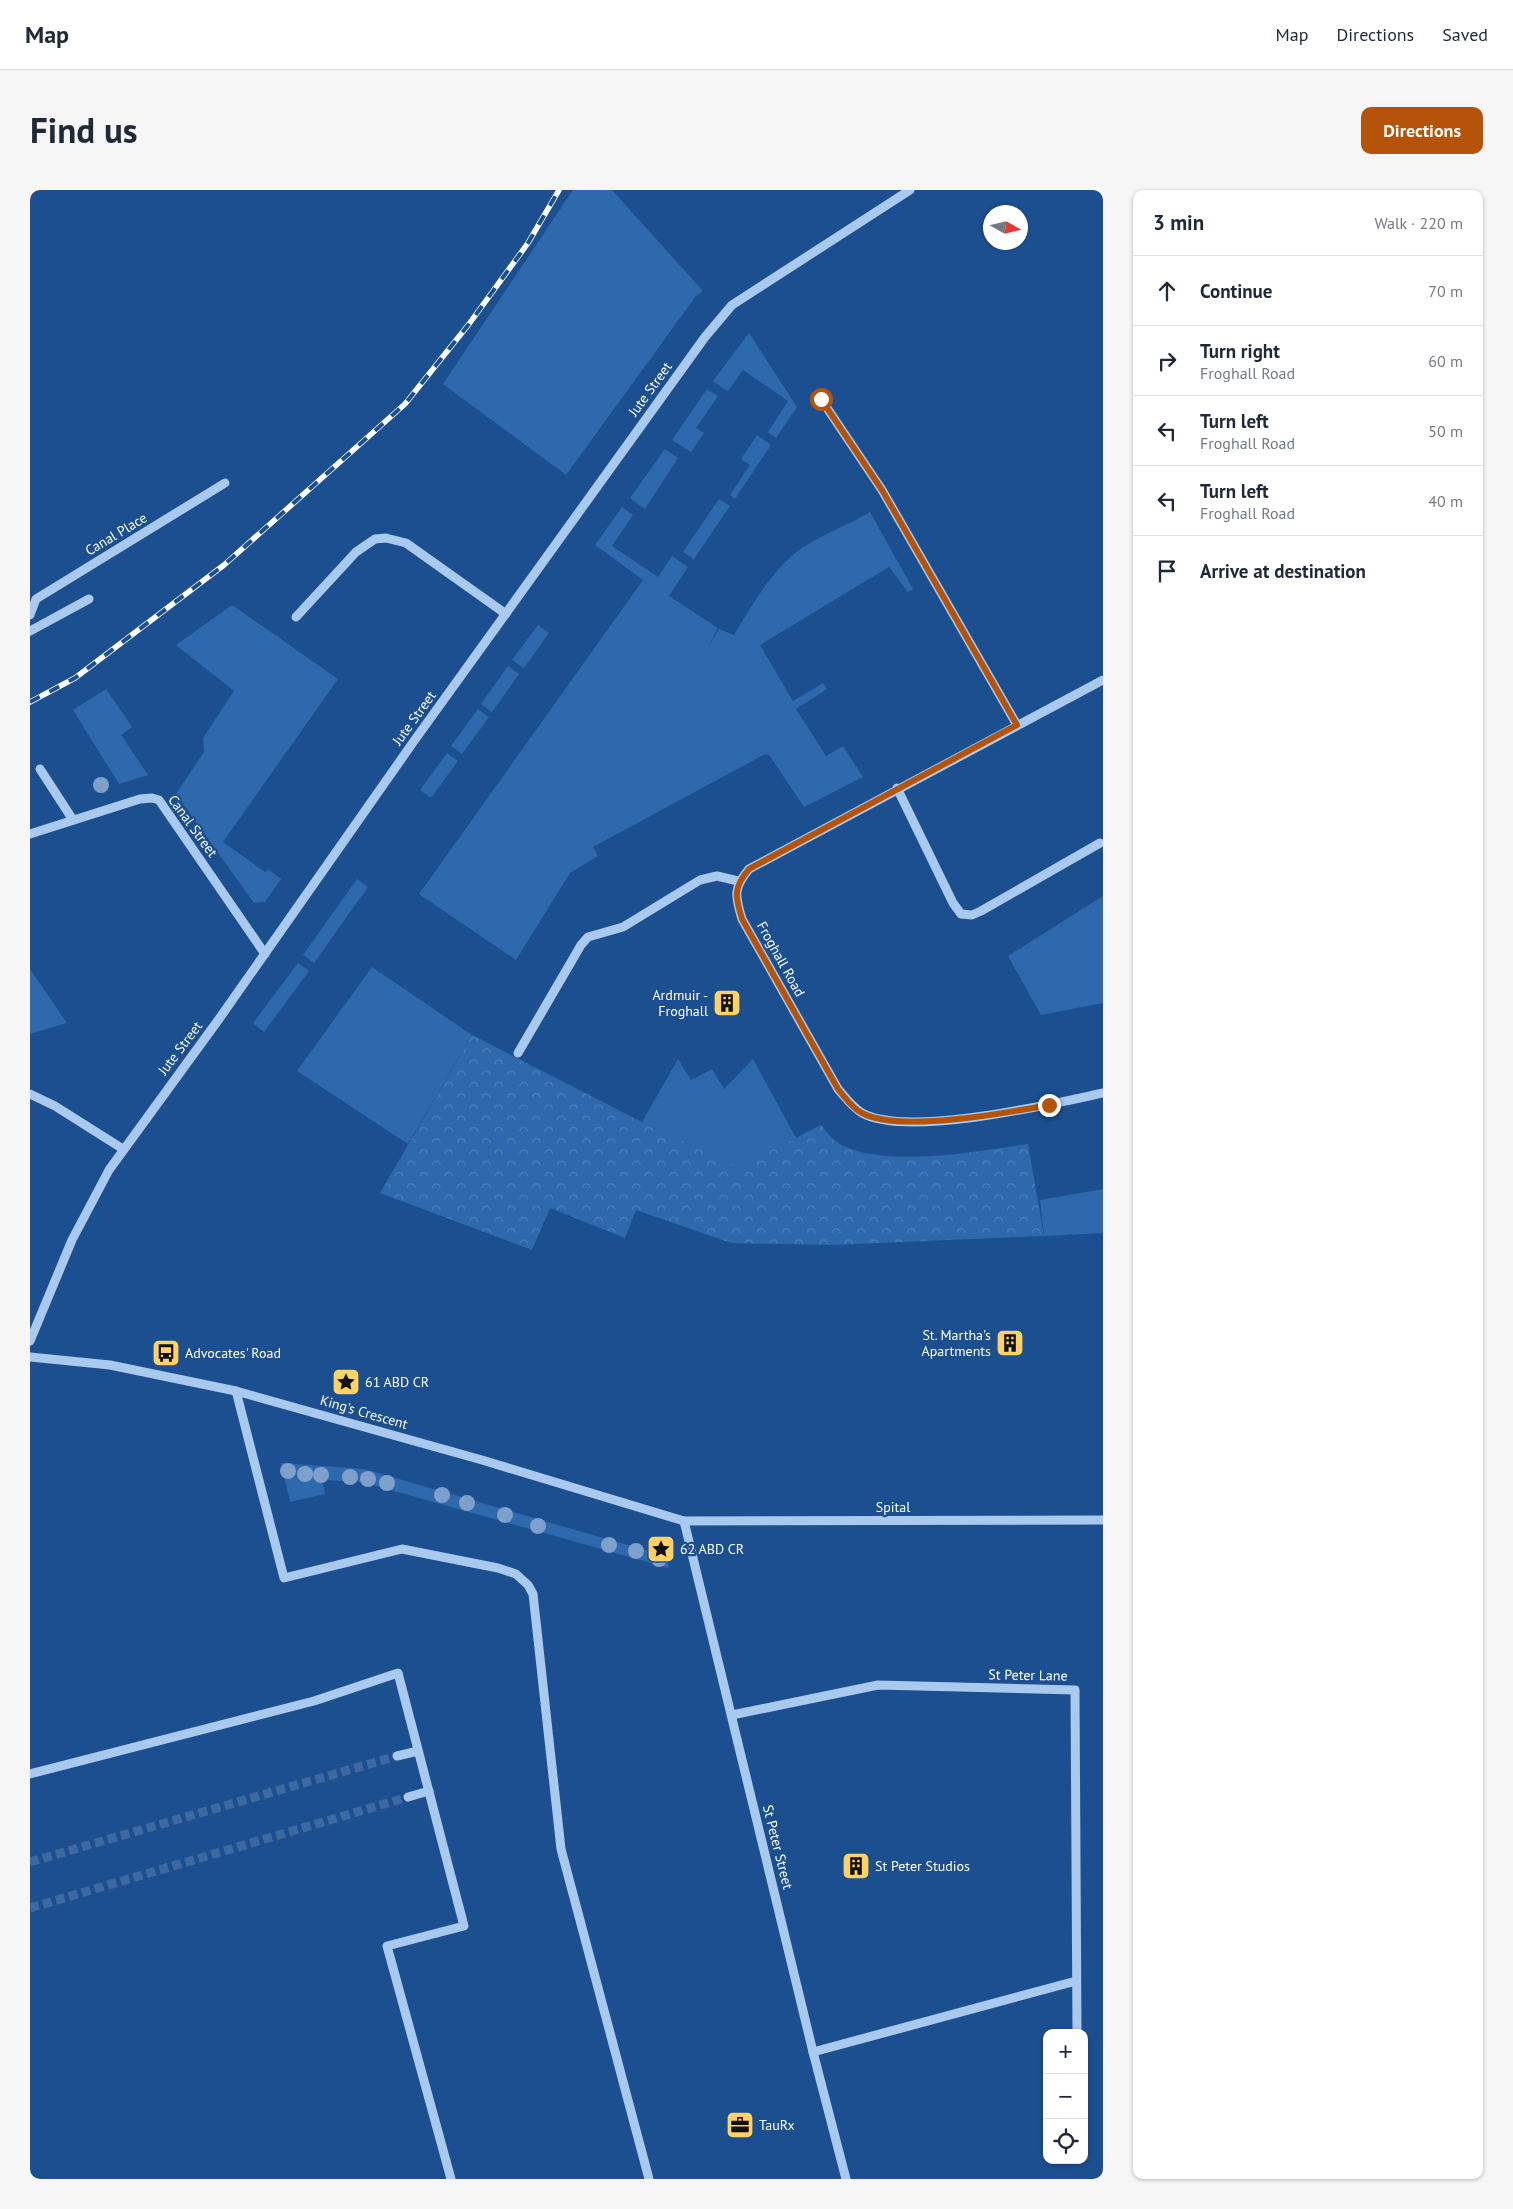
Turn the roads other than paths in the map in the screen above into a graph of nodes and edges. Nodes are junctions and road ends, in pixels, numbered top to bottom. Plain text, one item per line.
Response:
1 (910, 190) edge
2 (821, 399) dead end
3 (226, 483) dead end
4 (89, 598) dead end
5 (506, 614) junction
6 (30, 615) edge
7 (296, 617) dead end
8 (30, 631) edge
9 (1103, 680) edge
10 (1017, 725) junction
11 (40, 769) dead end
12 (897, 788) junction
13 (73, 820) junction
14 (30, 834) edge
15 (1100, 843) dead end
16 (738, 881) junction
17 (265, 954) junction
18 (518, 1053) dead end
19 (1103, 1093) edge
20 (30, 1094) edge
21 (123, 1149) junction
22 (30, 1341) edge
23 (30, 1357) edge
24 (236, 1391) junction
25 (1103, 1520) edge
26 (684, 1521) junction
27 (732, 1716) junction
28 (418, 1750) junction
29 (397, 1756) tunnel mouth
30 (30, 1774) edge
31 (429, 1791) junction
32 (408, 1796) tunnel mouth
33 (1076, 1981) junction
34 (1077, 2029) edge
35 (813, 2052) junction
36 (450, 2179) edge
37 (649, 2179) edge
38 (846, 2179) edge

1 - 5 street, Jute Street
2 - 10 street
3 - 6 street, Canal Place
4 - 8 street
5 - 7 street
5 - 17 street, Jute Street
9 - 10 street
10 - 12 street
11 - 13 street
12 - 15 street
12 - 16 street
13 - 14 street, Canal Street
13 - 17 street, Canal Street
16 - 18 street
16 - 19 street, Froghall Road
17 - 21 street, Jute Street
20 - 21 street
21 - 22 street, Jute Street
23 - 24 street, King's Crescent
24 - 26 street, King's Crescent
24 - 37 street
25 - 26 street, Spital
26 - 27 street, St Peter Street
27 - 33 street, St Peter Lane
27 - 35 street, St Peter Street
28 - 29 street
28 - 30 street
28 - 31 street
31 - 32 street
31 - 36 street
33 - 34 street, St Peter Lane
33 - 35 street
35 - 38 street, St Peter Street

